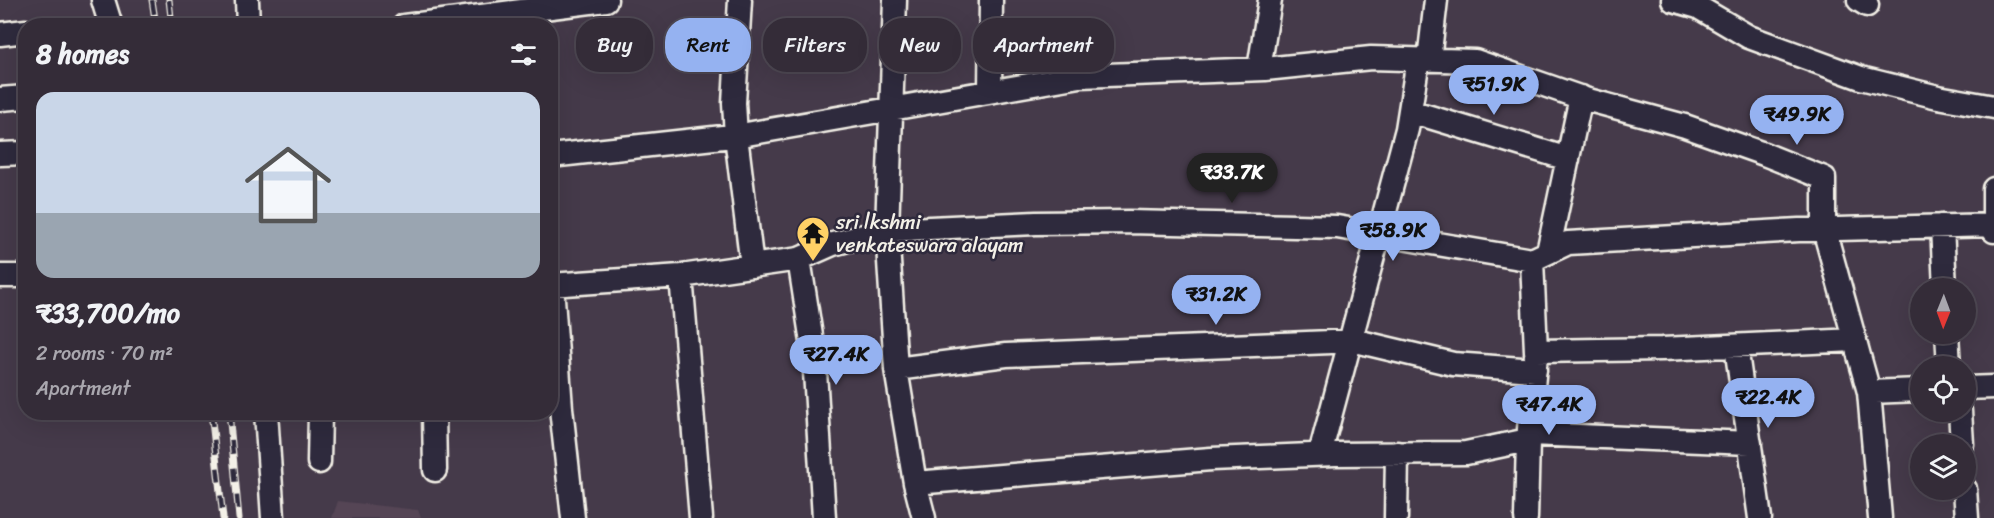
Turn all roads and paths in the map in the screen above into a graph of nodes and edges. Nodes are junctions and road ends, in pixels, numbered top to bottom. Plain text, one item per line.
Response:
1 (103, 0) edge
2 (247, 0) edge
3 (606, 0) edge
4 (740, 0) edge
5 (895, 0) edge
6 (992, 0) edge
7 (1270, 0) edge
8 (1436, 0) edge
9 (1673, 0) edge
10 (518, 12) edge
11 (109, 18) edge
12 (248, 18) edge
13 (469, 18) edge
14 (18, 32) edge
15 (0, 34) edge
16 (1424, 60) junction
17 (1259, 69) junction
18 (990, 91) junction
19 (1581, 97) junction
20 (18, 98) edge
21 (0, 99) edge
22 (1994, 107) edge
23 (892, 109) junction
24 (1410, 111) junction
25 (736, 136) junction
26 (18, 153) edge
27 (0, 154) edge
28 (558, 155) edge
29 (1568, 159) junction
30 (1994, 189) edge
31 (1942, 226) junction
32 (1994, 227) edge
33 (887, 230) junction
34 (1824, 230) junction
35 (1379, 233) junction
36 (1540, 256) junction
37 (799, 259) junction
38 (752, 266) junction
39 (0, 276) edge
40 (18, 276) edge
41 (681, 276) junction
42 (1945, 278) edge
43 (558, 285) edge
44 (1855, 340) junction
45 (1351, 341) junction
46 (1736, 346) junction
47 (1535, 361) junction
48 (896, 369) junction
49 (558, 371) edge
50 (1994, 387) edge
51 (1976, 388) edge
52 (1910, 390) edge
53 (1869, 392) junction
54 (267, 420) edge
55 (320, 420) edge
56 (434, 420) edge
57 (1529, 437) junction
58 (1750, 443) junction
59 (1397, 453) junction
60 (1320, 454) junction
61 (319, 462) dead end
62 (435, 470) dead end
63 (915, 483) junction
64 (1966, 500) edge
65 (273, 518) edge
66 (573, 518) edge
67 (701, 518) edge
68 (824, 518) edge
69 (924, 518) edge
70 (1396, 518) edge
71 (1526, 518) edge
72 (1760, 518) edge
73 (1880, 518) edge
74 (1967, 518) edge

1 - 11 street
2 - 12 street
3 - 10 street
4 - 25 street
5 - 23 street
6 - 18 street
7 - 17 street
8 - 16 street
9 - 22 street
10 - 13 street
14 - 15 street
16 - 17 street
16 - 19 street
16 - 24 street
17 - 18 street
18 - 23 street
19 - 29 street
19 - 34 street
20 - 21 street
23 - 25 street
23 - 33 street
24 - 29 street
24 - 35 street
25 - 28 street
25 - 38 street
26 - 27 street
29 - 36 street
30 - 32 street
31 - 32 street
31 - 34 street
31 - 42 street
33 - 35 street
33 - 37 street
33 - 48 street
34 - 36 street
34 - 44 street
35 - 36 street
35 - 45 street
36 - 47 street
37 - 38 street
37 - 68 street
38 - 41 street
39 - 40 street
41 - 43 street
41 - 67 street
44 - 46 street
44 - 53 street
45 - 47 street
45 - 48 street
45 - 60 street
46 - 47 street
46 - 58 street
47 - 57 street
48 - 63 street
49 - 66 street
50 - 51 street
52 - 53 street
53 - 73 street
54 - 65 street
55 - 61 street
56 - 62 street
57 - 58 street
57 - 59 street
57 - 71 street
58 - 72 street
59 - 60 street
59 - 70 street
60 - 63 street
63 - 69 street
64 - 74 street

